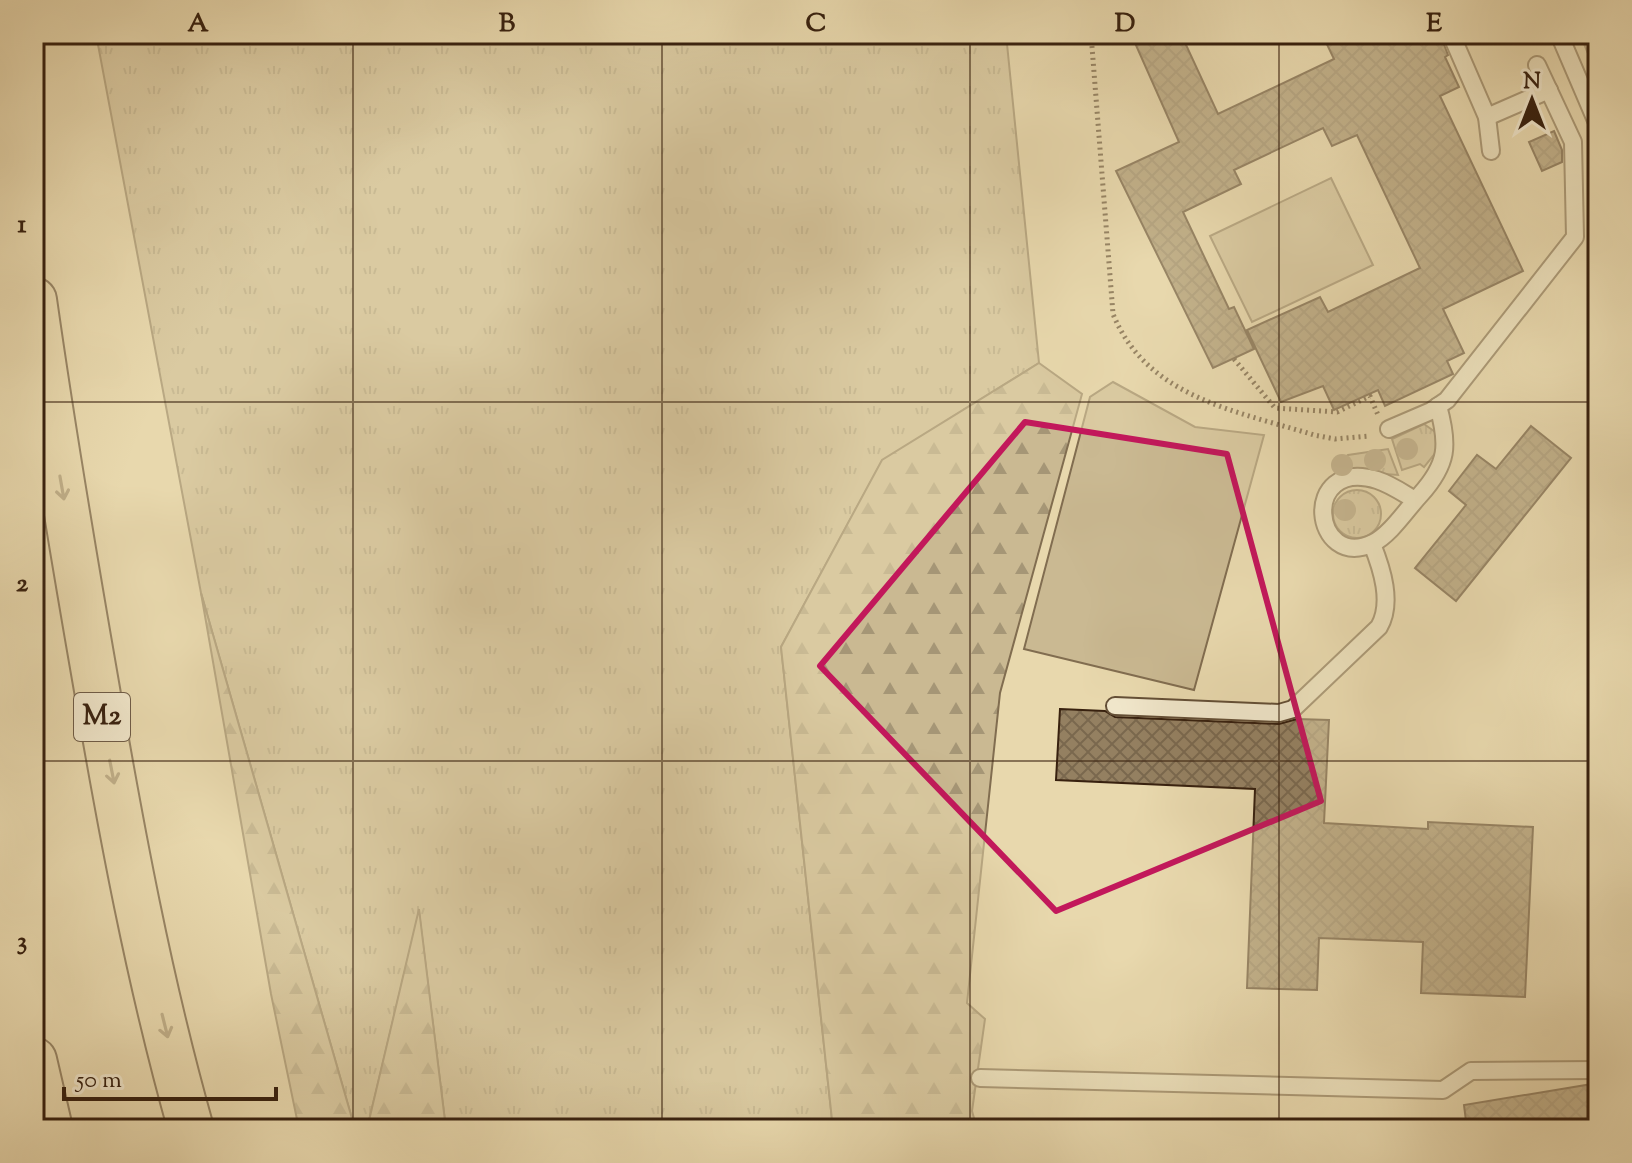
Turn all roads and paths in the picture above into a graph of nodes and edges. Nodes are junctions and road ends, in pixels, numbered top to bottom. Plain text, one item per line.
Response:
1 (1091, 34) edge
2 (1451, 34) edge
3 (1559, 34) edge
4 (1537, 65) dead end
5 (1549, 90) junction
6 (1487, 117) junction
7 (1598, 125) edge
8 (1491, 151) dead end
9 (34, 300) edge
10 (1234, 359) dead end
11 (1438, 406) junction
12 (1386, 430) junction
13 (1415, 500) junction
14 (1372, 544) junction
15 (1115, 706) dead end
16 (34, 1060) edge
17 (1598, 1070) edge
18 (980, 1078) dead end
19 (50, 1129) edge
20 (191, 1129) edge

1 - 12 path
2 - 6 lane
3 - 7 lane
4 - 5 lane
5 - 6 lane
5 - 11 lane
6 - 8 lane
9 -> 20 highway, M2
10 - 12 path
11 - 12 lane
11 - 13 lane
13 - 14 lane
13 - 14 lane
14 - 15 lane
16 - 19 highway
17 - 18 lane

